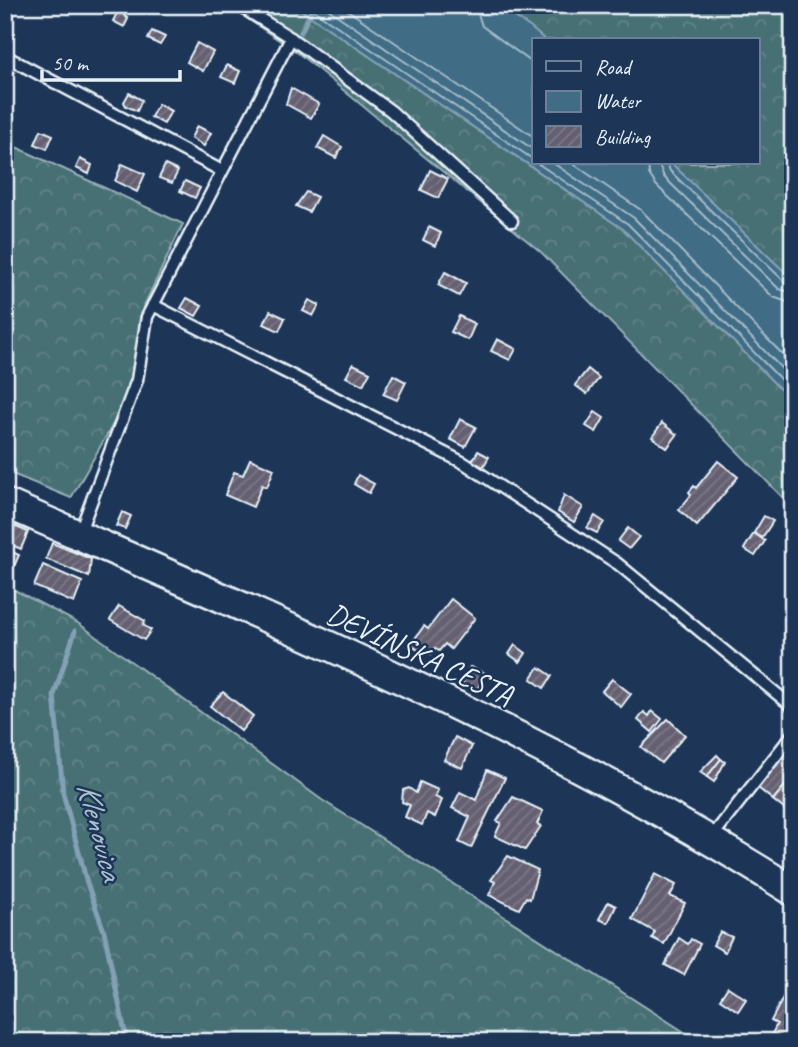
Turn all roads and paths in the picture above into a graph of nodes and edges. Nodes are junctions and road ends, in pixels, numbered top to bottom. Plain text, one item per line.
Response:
1 (238, 5) edge
2 (291, 38) junction
3 (5, 56) edge
4 (220, 170) junction
5 (512, 221) dead end
6 (153, 305) junction
7 (5, 503) edge
8 (78, 535) junction
9 (793, 707) edge
10 (793, 734) edge
11 (710, 839) junction
12 (793, 891) edge

1 - 2 lane
2 - 4 lane
2 - 5 lane
3 - 4 lane
4 - 6 lane
6 - 8 lane
6 - 9 lane
7 - 8 street, DEVÍNSKA CESTA
8 - 11 street, DEVÍNSKA CESTA
10 - 11 lane
11 - 12 street, DEVÍNSKA CESTA

